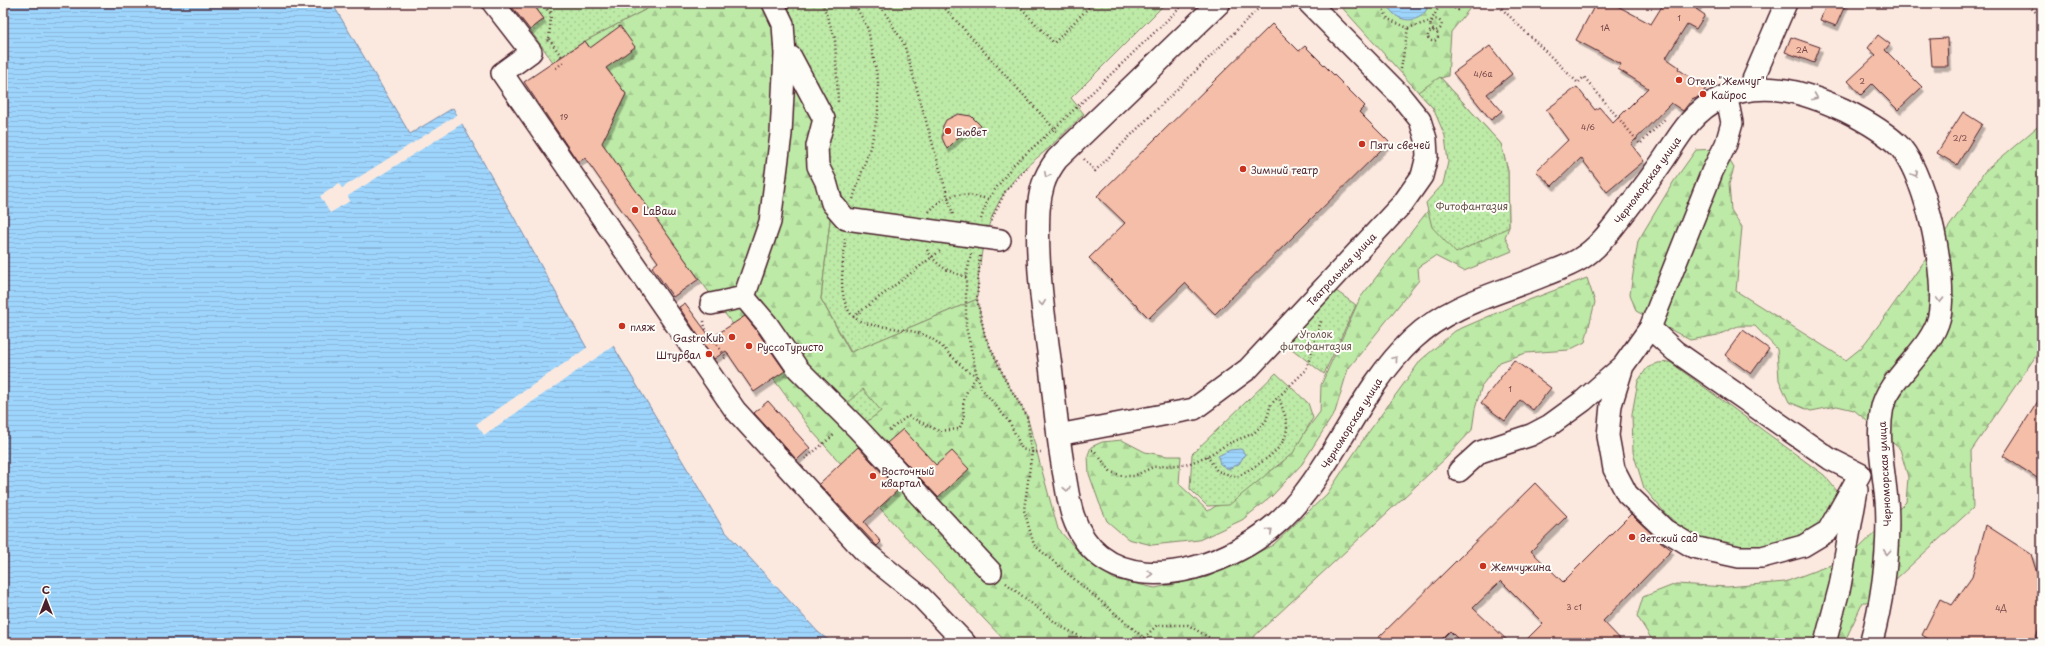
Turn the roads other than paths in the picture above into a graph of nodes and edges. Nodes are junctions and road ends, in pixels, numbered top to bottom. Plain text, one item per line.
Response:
1 (493, 3) edge
2 (773, 3) edge
3 (1220, 3) edge
4 (1309, 3) edge
5 (1786, 3) edge
6 (785, 54) junction
7 (1750, 89) junction
8 (1722, 97) junction
9 (992, 239) road end
10 (744, 296) junction
11 (711, 304) dead end
12 (1650, 328) junction
13 (1623, 366) junction
14 (1059, 443) junction
15 (1881, 450) junction
16 (1459, 471) dead end
17 (1860, 474) junction
18 (991, 572) road end
19 (965, 643) edge
20 (1825, 643) edge
21 (1871, 643) edge

1 - 19 street
2 - 6 street
3 -> 14 main road
4 - 14 street, Театральная улица
5 - 7 street
6 - 9 street
6 - 10 street
7 - 8 main road, Черноморская улица
7 -> 15 main road, Черноморская улица
8 - 12 street
14 -> 8 main road, Черноморская улица
10 - 11 street
10 - 18 street
12 - 13 street
12 - 17 street
13 - 16 street
13 - 17 street
15 - 17 street
15 -> 21 main road, Черноморская улица
17 - 20 street

